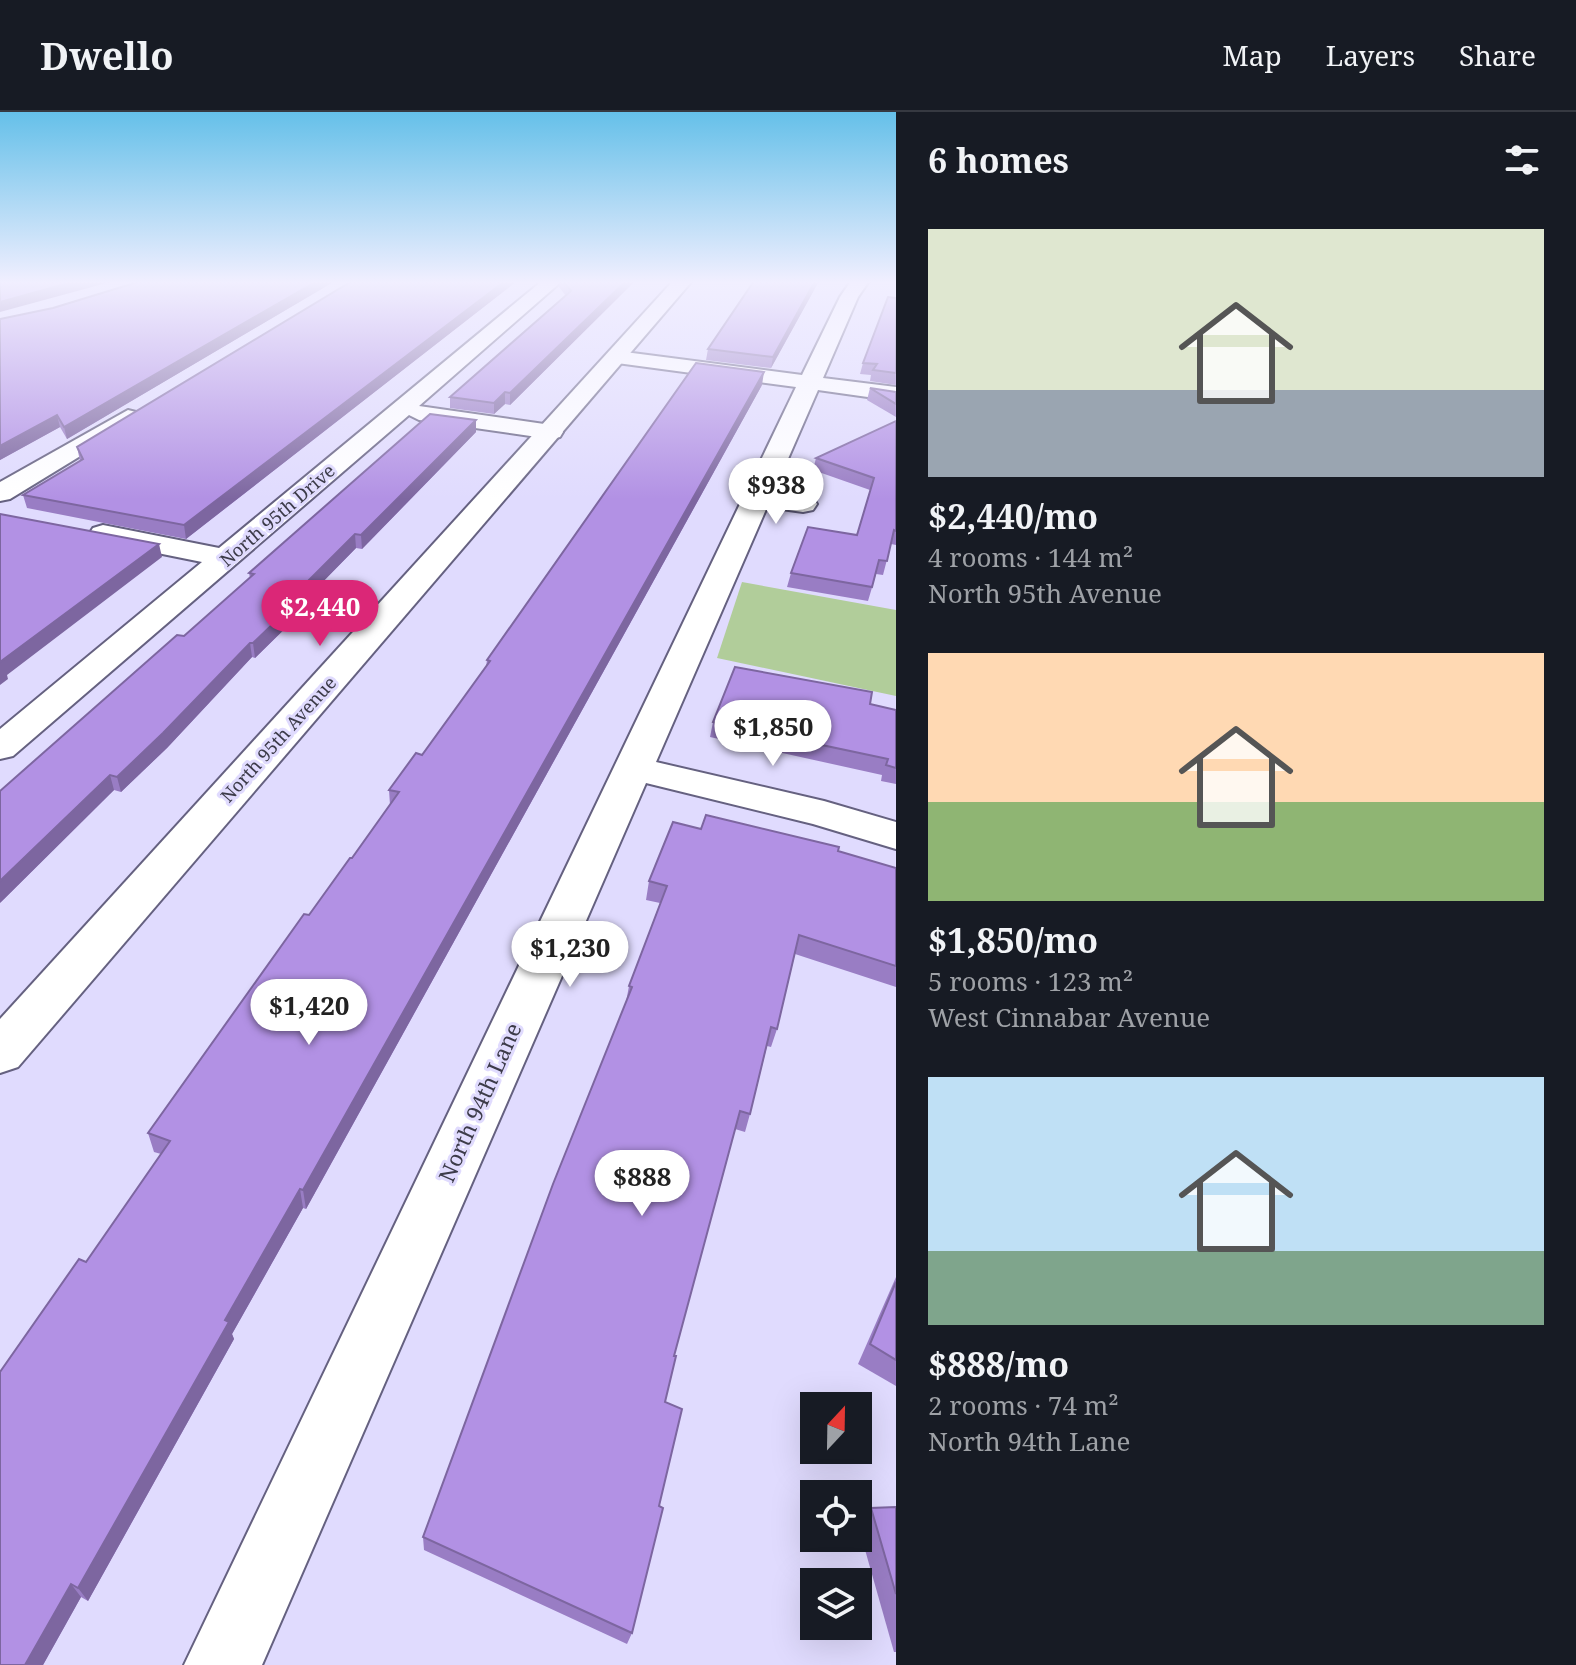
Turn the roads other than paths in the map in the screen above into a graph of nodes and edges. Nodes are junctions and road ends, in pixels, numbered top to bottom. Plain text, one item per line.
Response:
1 (467, 353) edge
2 (620, 353) edge
3 (827, 353) edge
4 (617, 357) junction
5 (812, 382) junction
6 (896, 394) edge
7 (150, 404) edge
8 (398, 411) junction
9 (551, 432) junction
10 (757, 497) junction
11 (803, 504) dead end
12 (5, 508) edge
13 (74, 529) edge
14 (226, 558) junction
15 (0, 748) edge
16 (631, 768) junction
17 (896, 836) edge
18 (0, 1053) edge
19 (223, 1665) edge

1 - 8 street, North 95th Drive
2 - 4 street, North 95th Avenue
3 - 5 street, North 94th Lane
4 - 5 street
4 - 9 street, North 95th Avenue
5 - 6 street
5 - 10 street, North 94th Lane
7 - 12 street
8 - 9 street
8 - 14 street, North 95th Drive
9 - 18 street, North 95th Avenue
10 - 11 street
10 - 16 street, North 94th Lane
13 - 14 street
14 - 15 street, North 95th Drive
16 - 17 street
16 - 19 street, North 94th Lane

